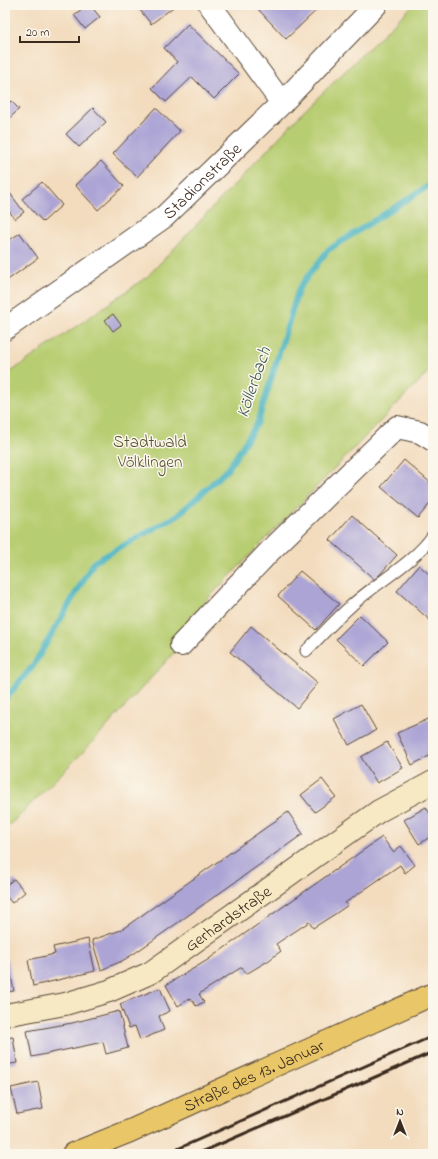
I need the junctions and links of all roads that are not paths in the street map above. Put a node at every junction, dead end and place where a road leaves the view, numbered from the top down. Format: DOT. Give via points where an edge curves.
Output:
graph roads {
  1 [pos="210,5"];
  2 [pos="376,5"];
  3 [pos="282,103"];
  4 [pos="5,329"];
  5 [pos="433,440"];
  6 [pos="433,535"];
  7 [pos="181,644"];
  8 [pos="306,651"];
  9 [pos="433,782"];
  10 [pos="433,994"];
  11 [pos="5,1015"];
  12 [pos="73,1154"];
  1 -- 3 [label="street"];
  2 -- 3 [label="street, Stadionstraße"];
  3 -- 4 [label="street, Stadionstraße" via="164,217"];
  5 -- 7 [label="street" via="420,432 398,426 269,552"];
  6 -- 8 [label="lane" via="394,572 352,605"];
  9 -- 11 [label="street, Gerhardstraße" via="379,811 150,973 109,991 65,1004"];
  10 -- 12 [label="main road, Straße des 13. Januar" via="130,1131"];
}
